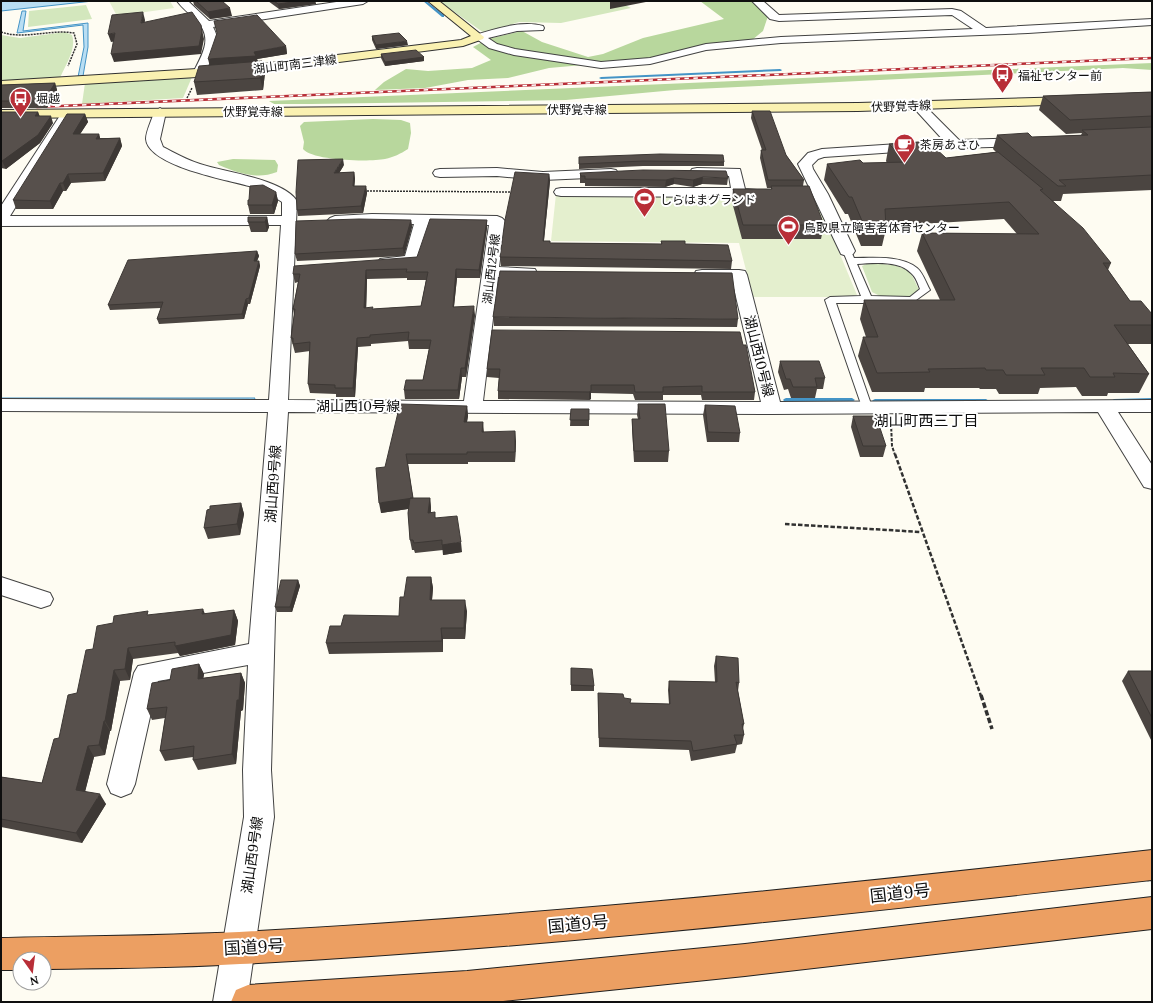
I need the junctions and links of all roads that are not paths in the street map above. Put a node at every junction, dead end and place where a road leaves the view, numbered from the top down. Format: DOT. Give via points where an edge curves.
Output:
graph roads {
  1 [pos="363,1"];
  2 [pos="433,1"];
  3 [pos="757,1"];
  4 [pos="182,2"];
  5 [pos="272,4"];
  6 [pos="839,5"];
  7 [pos="284,13"];
  8 [pos="774,17"];
  9 [pos="1152,22"];
  10 [pos="207,25"];
  11 [pos="539,28"];
  12 [pos="984,32"];
  13 [pos="479,37"];
  14 [pos="784,40"];
  15 [pos="199,74"];
  16 [pos="1,85"];
  17 [pos="1082,100"];
  18 [pos="918,106"];
  19 [pos="170,111"];
  20 [pos="1,114"];
  21 [pos="67,114"];
  22 [pos="1040,141"];
  23 [pos="955,144"];
  24 [pos="977,144"];
  25 [pos="993,159"];
  26 [pos="681,171"];
  27 [pos="622,172"];
  28 [pos="440,174"];
  29 [pos="561,192"];
  30 [pos="739,193"];
  31 [pos="769,193"];
  32 [pos="806,194"];
  33 [pos="821,194"];
  34 [pos="1,219"];
  35 [pos="423,220"];
  36 [pos="299,222"];
  37 [pos="849,256"];
  38 [pos="372,263"];
  39 [pos="490,272"];
  40 [pos="545,273"];
  41 [pos="684,274"];
  42 [pos="867,299"];
  43 [pos="1,405"];
  44 [pos="278,406"];
  45 [pos="473,406"];
  46 [pos="1152,406"];
  47 [pos="867,407"];
  48 [pos="1105,407"];
  49 [pos="772,408"];
  50 [pos="1152,482"];
  51 [pos="1,586"];
  52 [pos="41,599"];
  53 [pos="262,652"];
  54 [pos="121,784"];
  55 [pos="1152,865"];
  56 [pos="1152,913"];
  57 [pos="238,948"];
  58 [pos="1,954"];
  59 [pos="230,1002"];
  60 [pos="248,1002"];
  1 -- 7 [label="street"];
  2 -- 13 [label="main road"];
  3 -- 8 [label="street"];
  4 -- 10 [label="street"];
  5 -- 7 [label="street"];
  6 -- 8 [label="street" via="830,10 804,15"];
  7 -- 10 [label="street"];
  8 -- 12 [label="street" via="952,12"];
  8 -- 14 [label="street" via="769,24"];
  9 -- 12 [label="street"];
  10 -- 15 [label="street" via="212,34 211,48"];
  11 -- 13 [label="street" via="517,28"];
  12 -- 14 [label="street"];
  13 -- 14 [label="street" via="493,46 514,52 601,65 650,61 706,47"];
  13 -- 15 [label="main road, 湖山町南三津線" via="463,43"];
  15 -- 16 [label="main road, 湖山町南三津線"];
  17 -- 18 [label="main road, 伏野覚寺線"];
  18 -- 19 [label="main road, 伏野覚寺線"];
  18 -- 23 [label="street"];
  19 -- 21 [label="main road, 伏野覚寺線"];
  19 -- 36 [label="street, 湖山西9号線" via="153,139 157,149 184,164 283,195 290,201"];
  20 -- 21 [label="main road, 伏野覚寺線"];
  21 -- 34 [label="street"];
  22 -- 24 [label="street"];
  23 -- 24 [label="street"];
  23 -- 33 [label="street" via="833,152 813,156 805,164 806,169"];
  24 -- 25 [label="street"];
  26 -- 30 [label="street" via="735,172"];
  27 -- 28 [label="street" via="543,176 497,172"];
  29 -- 30 [label="street"];
  30 -- 31 [label="street"];
  32 -- 33 [label="street"];
  33 -- 37 [label="street"];
  34 -- 36 [label="street, 湖山西12号線"];
  35 -- 36 [label="street, 湖山西12号線"];
  35 -- 38 [label="street" via="412,261"];
  35 -- 39 [label="street, 湖山西12号線" via="497,221"];
  36 -- 44 [label="street, 湖山西9号線"];
  37 -- 42 [label="lane"];
  37 -- 42 [label="lane" via="892,263 914,270 925,290 912,300"];
  39 -- 40 [label="street"];
  39 -- 45 [label="street, 湖山西12号線" via="490,332"];
  41 -- 49 [label="street, 湖山西10号線" via="739,275 745,334"];
  42 -- 47 [label="lane" via="830,300"];
  43 -- 44 [label="street, 湖山西10号線"];
  44 -- 45 [label="street, 湖山西10号線"];
  44 -- 53 [label="street, 湖山西9号線"];
  45 -- 49 [label="street, 湖山西10号線"];
  46 -- 48 [label="street"];
  47 -- 48 [label="street"];
  47 -- 49 [label="street"];
  48 -- 50 [label="street"];
  51 -- 52 [label="street"];
  53 -- 54 [label="street" via="147,673"];
  53 -- 57 [label="street, 湖山西9号線" via="257,770 259,817"];
  55 -- 57 [label="highway, 国道9号" via="657,918"];
  56 -- 60 [label="highway" via="745,960 467,988"];
  57 -- 58 [label="highway, 国道9号"];
  57 -- 59 [label="street, 湖山西9号線"];
}
